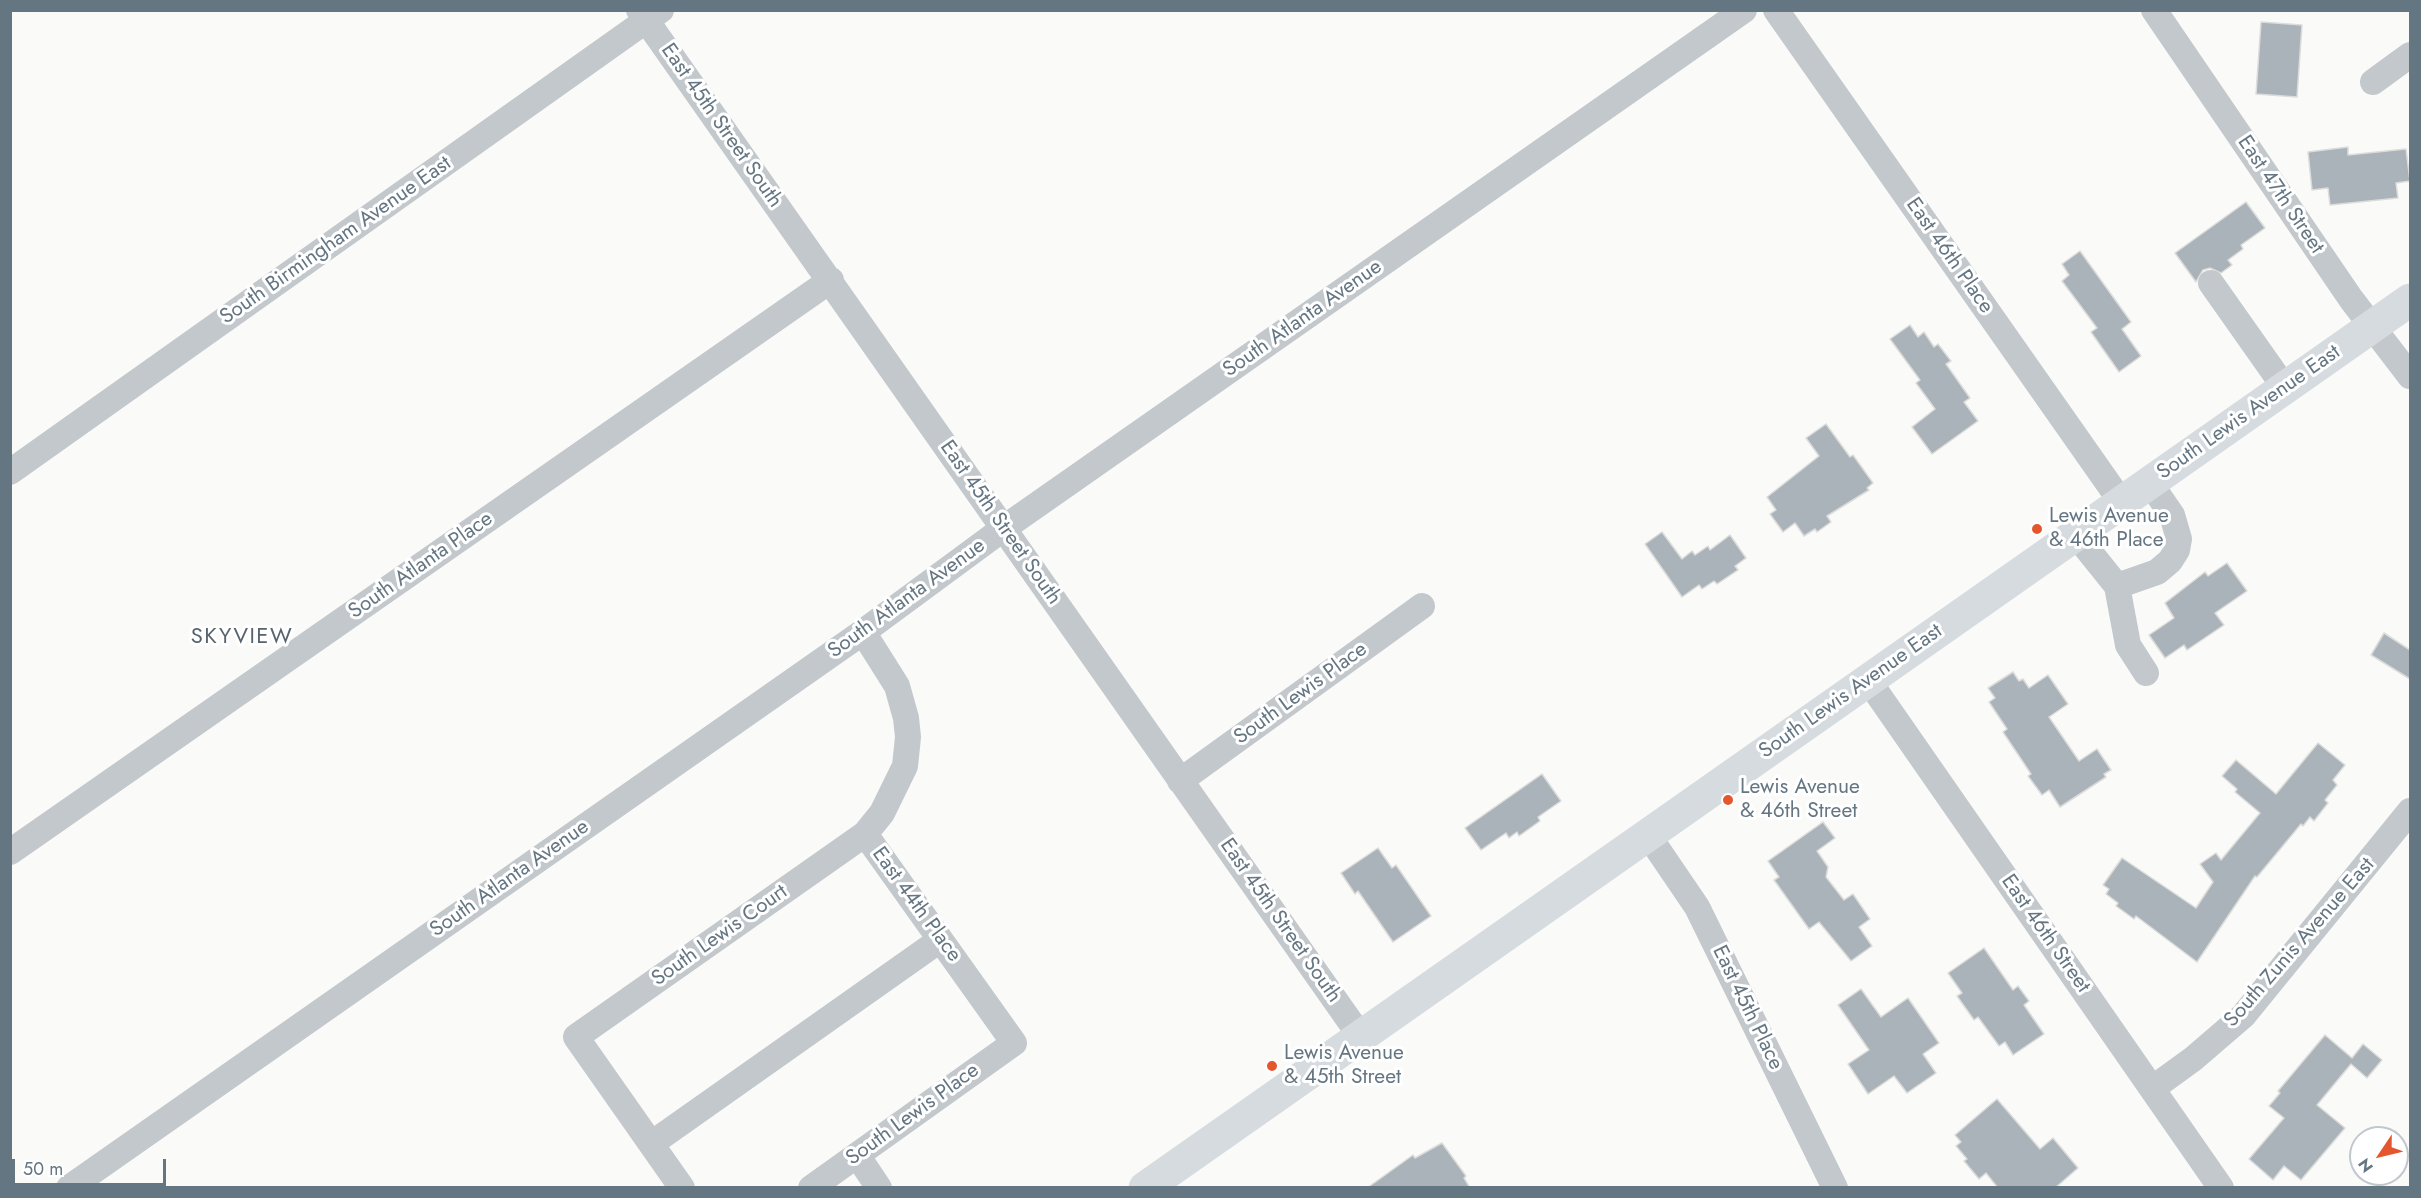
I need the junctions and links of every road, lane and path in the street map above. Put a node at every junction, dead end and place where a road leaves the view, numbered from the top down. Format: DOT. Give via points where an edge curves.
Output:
graph roads {
  1 [pos="1744,10"];
  2 [pos="1776,10"];
  3 [pos="2154,10"];
  4 [pos="649,14"];
  5 [pos="2410,55"];
  6 [pos="2373,82"];
  7 [pos="831,280"];
  8 [pos="2211,283"];
  9 [pos="2410,300"];
  10 [pos="2373,327"];
  11 [pos="2410,376"];
  12 [pos="2285,388"];
  13 [pos="10,472"];
  14 [pos="2150,483"];
  15 [pos="2122,503"];
  16 [pos="1004,528"];
  17 [pos="2076,535"];
  18 [pos="2117,586"];
  19 [pos="1422,606"];
  20 [pos="863,632"];
  21 [pos="2146,673"];
  22 [pos="1868,680"];
  23 [pos="1180,781"];
  24 [pos="2410,811"];
  25 [pos="865,834"];
  26 [pos="1647,835"];
  27 [pos="10,852"];
  28 [pos="940,940"];
  29 [pos="1361,1037"];
  30 [pos="1014,1043"];
  31 [pos="2152,1088"];
  32 [pos="651,1144"];
  33 [pos="857,1155"];
  34 [pos="827,1183"];
  35 [pos="69,1188"];
  36 [pos="681,1188"];
  37 [pos="879,1188"];
  38 [pos="1145,1188"];
  39 [pos="1835,1188"];
  40 [pos="2221,1188"];
  1 -- 16 [label="street, South Atlanta Avenue"];
  2 -- 15 [label="street, East 46th Place"];
  3 -- 10 [label="street, East 47th Street" via="2350,299"];
  4 -- 7 [label="street, East 45th Street South"];
  4 -- 13 [label="street, South Birmingham Avenue East"];
  5 -- 6 [label="street"];
  7 -- 16 [label="street, East 45th Street South"];
  7 -- 27 [label="street, South Atlanta Place"];
  8 -- 12 [label="street"];
  9 -- 10 [label="main road, South Lewis Avenue East"];
  10 -- 11 [label="street, East 47th Street"];
  10 -- 12 [label="main road, South Lewis Avenue East"];
  12 -- 14 [label="main road, South Lewis Avenue East"];
  14 -- 15 [label="main road, South Lewis Avenue East"];
  14 -- 18 [label="street" via="2175,521 2177,550 2157,572"];
  15 -- 17 [label="main road, South Lewis Avenue East"];
  16 -- 20 [label="street, South Atlanta Avenue"];
  16 -- 23 [label="street, East 45th Street South"];
  17 -- 18 [label="street"];
  17 -- 22 [label="main road, South Lewis Avenue East"];
  18 -- 21 [label="street" via="2128,645"];
  19 -- 23 [label="street, South Lewis Place"];
  20 -- 25 [label="street, East 44th Place" via="897,686 906,718 906,756 896,789"];
  20 -- 35 [label="street, South Atlanta Avenue"];
  22 -- 26 [label="main road, South Lewis Avenue East"];
  22 -- 31 [label="street, East 46th Street"];
  23 -- 29 [label="street, East 45th Street South"];
  24 -- 31 [label="street, South Zunis Avenue East" via="2243,1016"];
  25 -- 28 [label="street, East 44th Place"];
  25 -- 32 [label="street, South Lewis Court" via="576,1037"];
  26 -- 29 [label="main road, South Lewis Avenue East"];
  26 -- 39 [label="street, East 45th Place" via="1697,906"];
  28 -- 30 [label="street, East 44th Place"];
  28 -- 32 [label="street"];
  29 -- 38 [label="main road, South Lewis Avenue East"];
  30 -- 33 [label="street, South Lewis Place"];
  31 -- 40 [label="street, East 46th Street"];
  32 -- 36 [label="street"];
  33 -- 34 [label="street, South Lewis Place"];
  33 -- 37 [label="street"];
}
